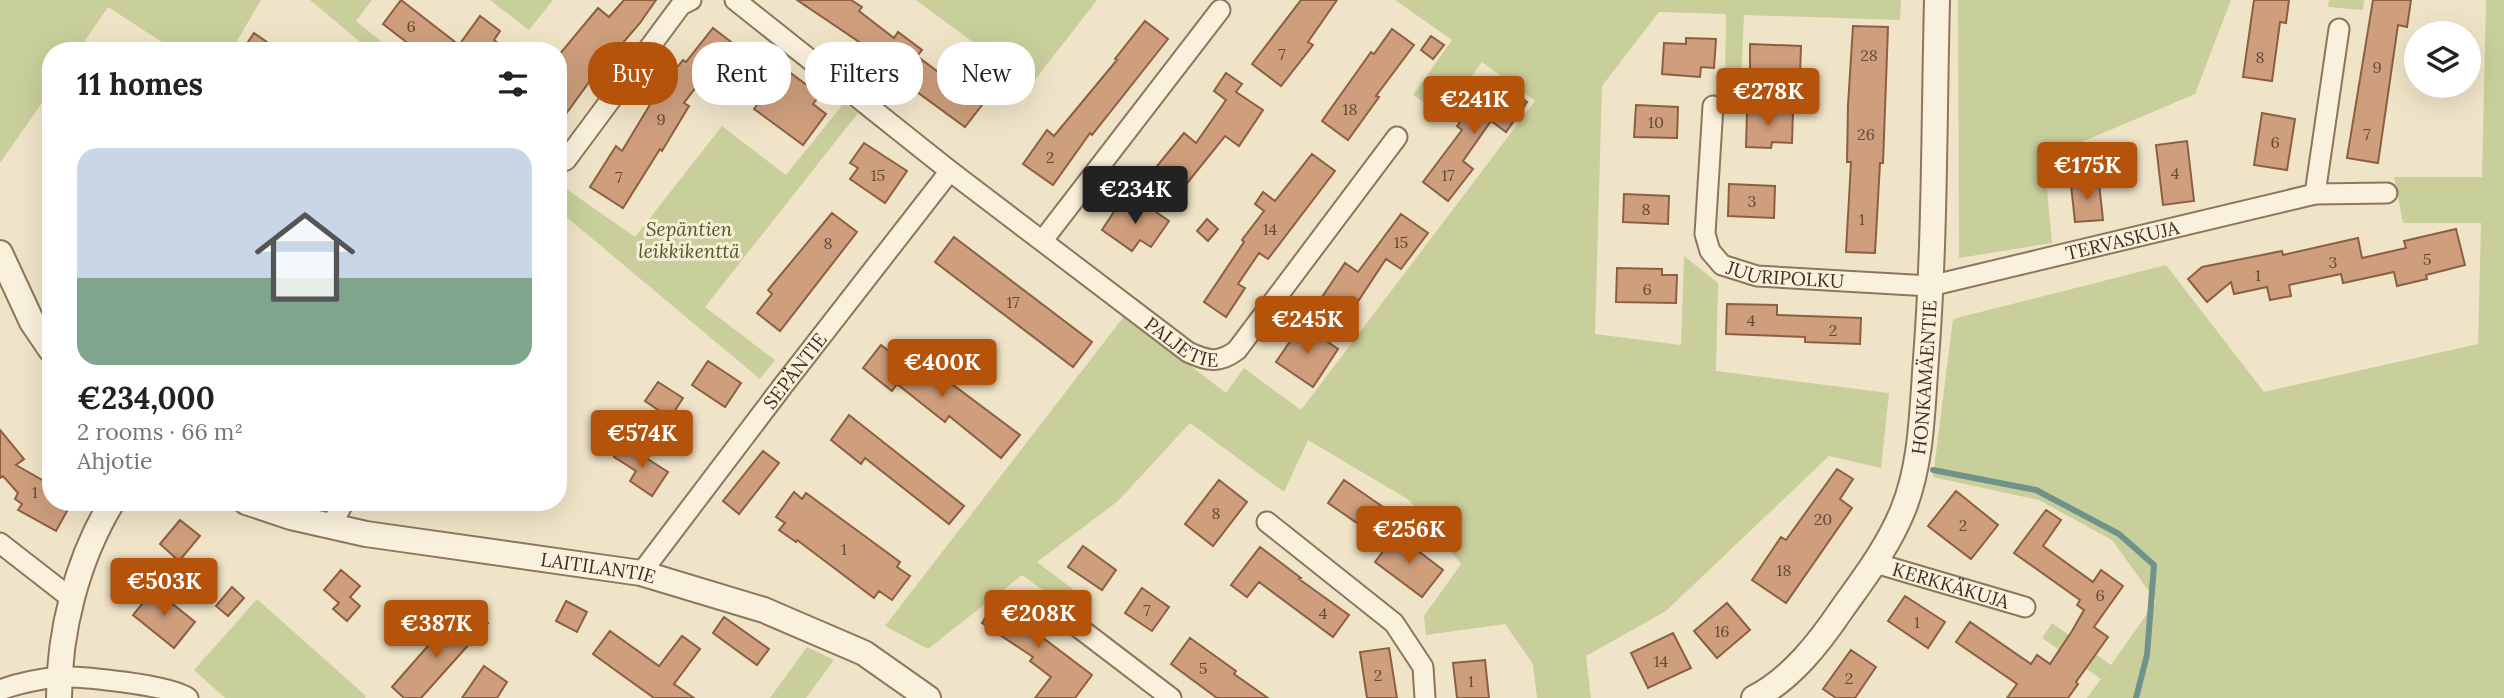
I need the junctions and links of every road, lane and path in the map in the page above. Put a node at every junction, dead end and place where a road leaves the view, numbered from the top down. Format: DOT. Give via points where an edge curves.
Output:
graph roads {
  1 [pos="691,0"];
  2 [pos="735,0"];
  3 [pos="1937,0"];
  4 [pos="1220,10"];
  5 [pos="2339,29"];
  6 [pos="1713,106"];
  7 [pos="1397,137"];
  8 [pos="567,159"];
  9 [pos="950,171"];
  10 [pos="2387,193"];
  11 [pos="2315,194"];
  12 [pos="1043,240"];
  13 [pos="0,253"];
  14 [pos="1930,286"];
  15 [pos="42,337"];
  16 [pos="107,511"];
  17 [pos="276,511"];
  18 [pos="339,511"];
  19 [pos="1267,522"];
  20 [pos="330,527"];
  21 [pos="0,542"];
  22 [pos="1875,563"];
  23 [pos="641,573"];
  24 [pos="72,599"];
  25 [pos="2025,607"];
  26 [pos="1078,627"];
  27 [pos="59,688"];
  28 [pos="0,690"];
  29 [pos="1766,696"];
  30 [pos="188,698"];
  31 [pos="928,698"];
  32 [pos="1171,698"];
  33 [pos="1425,698"];
  1 -- 8 [label="street" via="681,5"];
  2 -- 9 [label="street, PALJETIE"];
  3 -- 14 [label="street, HONKAMÄENTIE"];
  4 -- 12 [label="street"];
  5 -- 11 [label="street"];
  6 -- 14 [label="street, JUURIPOLKU" via="1705,234 1710,251 1722,265 1757,276"];
  7 -- 12 [label="street, PALJETIE" via="1226,359 1208,362 1188,352"];
  9 -- 12 [label="street, PALJETIE"];
  9 -- 23 [label="street, SEPÄNTIE"];
  10 -- 11 [label="street, TERVASKUJA"];
  11 -- 14 [label="street, TERVASKUJA"];
  13 -- 15 [label="street"];
  14 -- 22 [label="street, HONKAMÄENTIE" via="1920,441 1903,510"];
  16 -- 24 [label="street"];
  17 -- 20 [label="street, LAITILANTIE"];
  18 -- 20 [label="street"];
  19 -- 33 [label="street" via="1395,623 1423,667"];
  20 -- 23 [label="street, LAITILANTIE"];
  21 -- 24 [label="street"];
  22 -- 25 [label="street, KERKKÄKUJA"];
  22 -- 29 [label="street, HONKAMÄENTIE" via="1817,645"];
  23 -- 31 [label="street, LAITILANTIE" via="764,610 864,653"];
  24 -- 27 [label="street"];
  26 -- 32 [label="street"];
  27 -- 28 [label="street" via="19,683"];
  27 -- 30 [label="street" via="85,678"];
}
